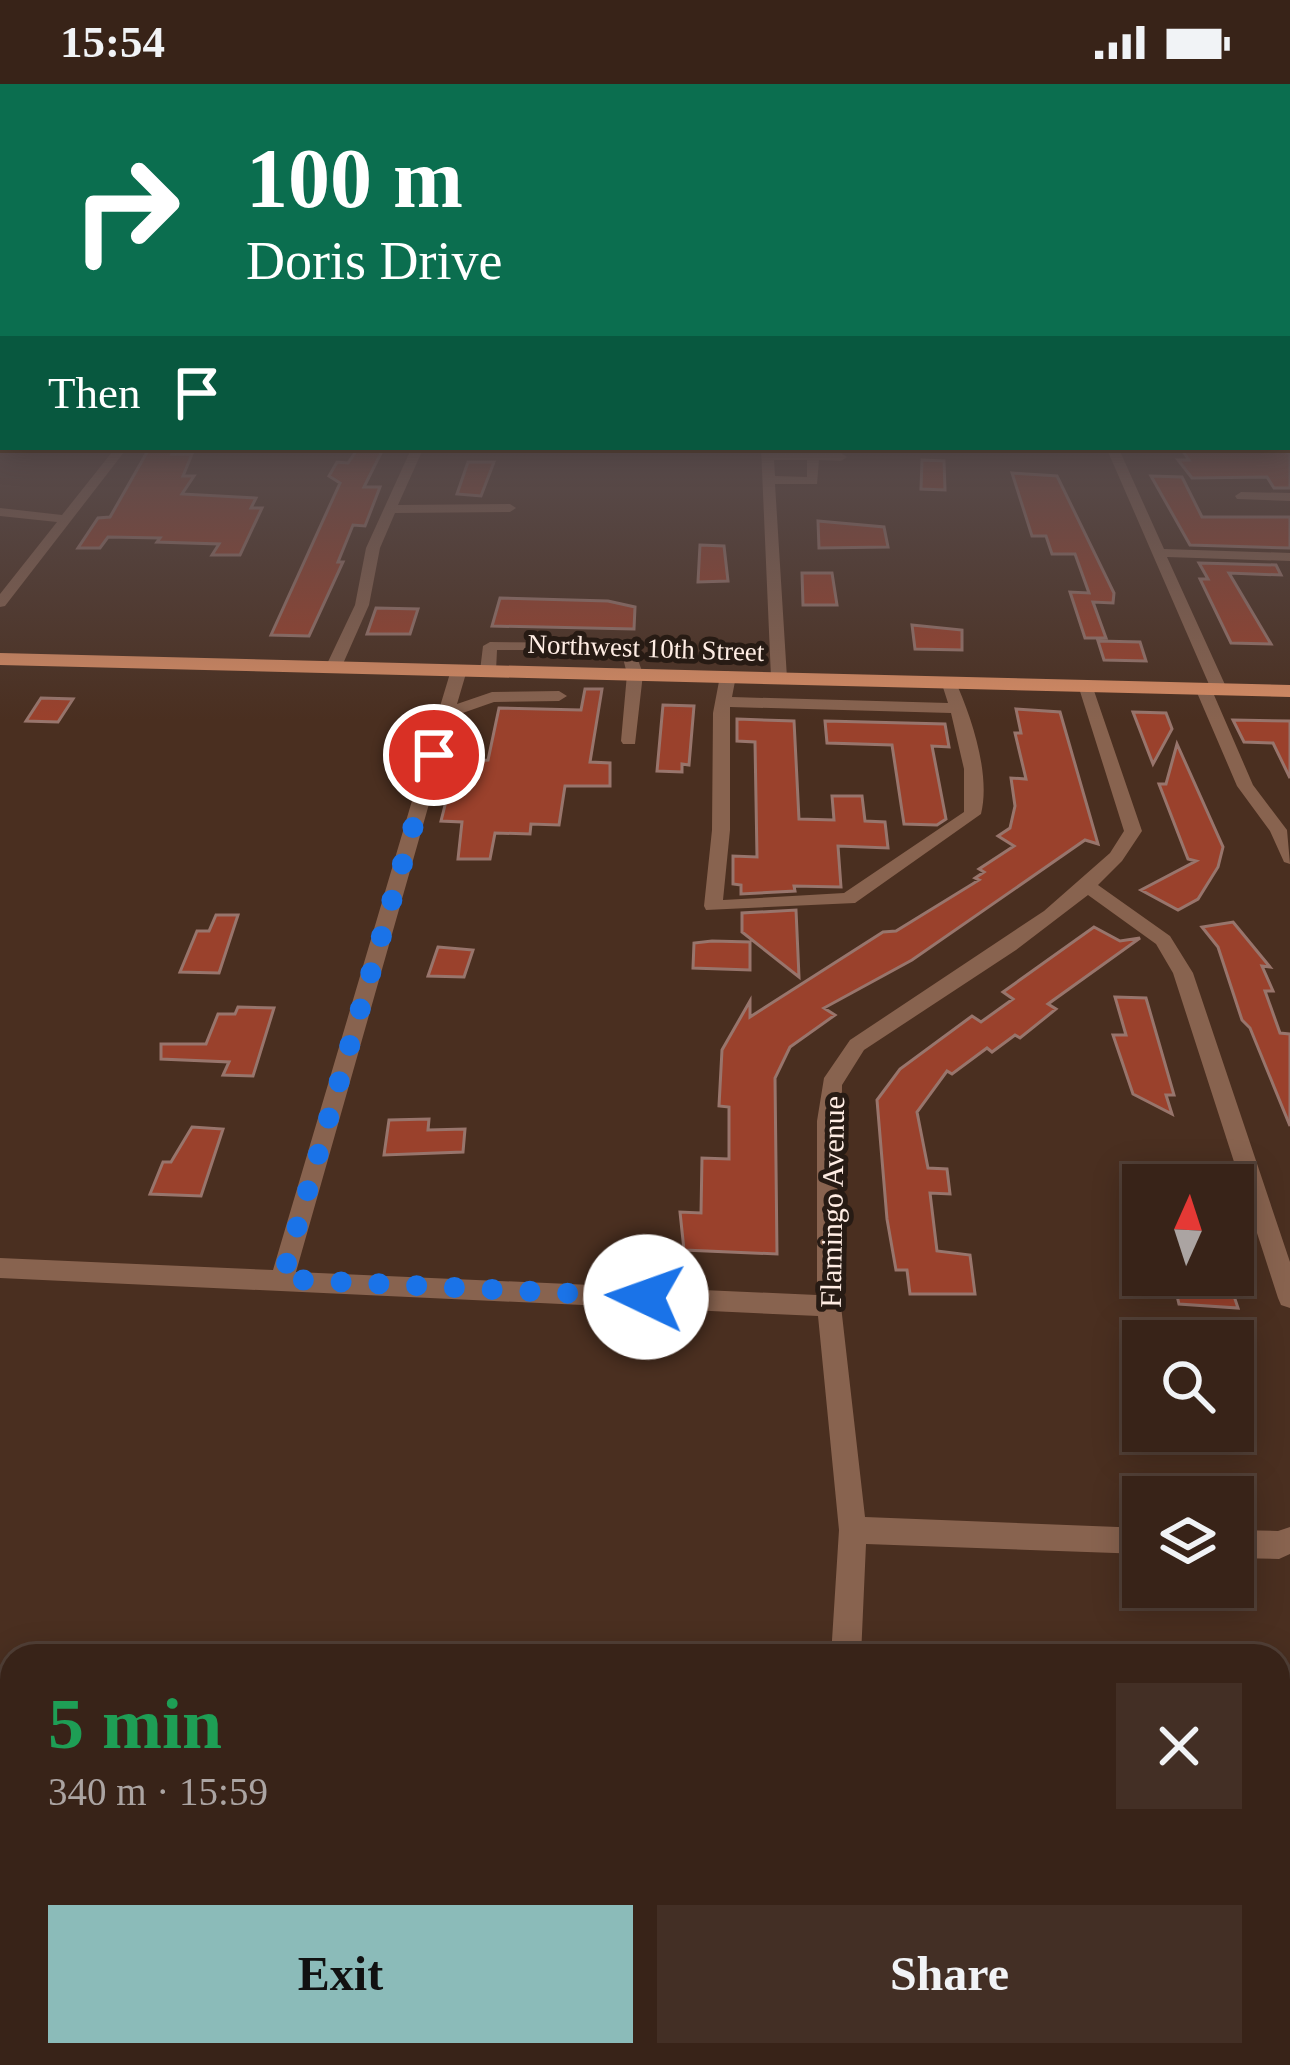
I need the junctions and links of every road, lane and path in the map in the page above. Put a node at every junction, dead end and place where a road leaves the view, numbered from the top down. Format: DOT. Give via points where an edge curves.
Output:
graph roads {
  1 [pos="53,535"];
  2 [pos="378,535"];
  3 [pos="772,535"];
  4 [pos="1151,535"];
  5 [pos="1159,553"];
  6 [pos="1290,557"];
  7 [pos="0,603"];
  8 [pos="0,659"];
  9 [pos="334,667"];
  10 [pos="459,670"];
  11 [pos="635,674"];
  12 [pos="728,676"];
  13 [pos="779,678"];
  14 [pos="949,681"];
  15 [pos="1086,685"];
  16 [pos="1211,688"];
  17 [pos="1290,691"];
  18 [pos="559,696"];
  19 [pos="726,702"];
  20 [pos="957,708"];
  21 [pos="446,713"];
  22 [pos="629,741"];
  23 [pos="1290,858"];
  24 [pos="1089,887"];
  25 [pos="0,1268"];
  26 [pos="282,1279"];
  27 [pos="1290,1298"];
  28 [pos="829,1306"];
  29 [pos="853,1531"];
  30 [pos="1122,1539"];
  31 [pos="1290,1540"];
  32 [pos="1254,1544"];
  33 [pos="846,1644"];
  1 -- 7 [label="street"];
  2 -- 9 [label="street" via="362,604"];
  3 -- 13 [label="street"];
  4 -- 5 [label="street"];
  5 -- 6 [label="street"];
  5 -- 16 [label="street"];
  8 -- 9 [label="main road, Northwest 10th Street"];
  9 -- 10 [label="main road, Northwest 10th Street"];
  10 -- 11 [label="main road, Northwest 10th Street"];
  10 -- 21 [label="street"];
  11 -- 12 [label="main road, Northwest 10th Street"];
  11 -- 22 [label="street"];
  12 -- 13 [label="main road, Northwest 10th Street"];
  12 -- 19 [label="street"];
  13 -- 14 [label="main road, Northwest 10th Street"];
  14 -- 15 [label="main road, Northwest 10th Street"];
  14 -- 20 [label="street"];
  15 -- 16 [label="main road, Northwest 10th Street"];
  15 -- 24 [label="street, Flamingo Avenue" via="1133,832"];
  16 -- 17 [label="main road, Northwest 10th Street"];
  16 -- 23 [label="street" via="1245,786"];
  18 -- 21 [label="street" via="492,697"];
  19 -- 20 [label="street"];
  19 -- 20 [label="street" via="713,906 848,899 955,830 977,805"];
  21 -- 26 [label="street"];
  24 -- 27 [label="street" via="1163,940 1183,973"];
  24 -- 28 [label="street, Flamingo Avenue" via="857,1045 831,1084"];
  25 -- 26 [label="street"];
  26 -- 28 [label="street"];
  28 -- 29 [label="street, Flamingo Avenue"];
  29 -- 30 [label="street"];
  29 -- 33 [label="street, Flamingo Avenue"];
  31 -- 32 [label="street"];
}
